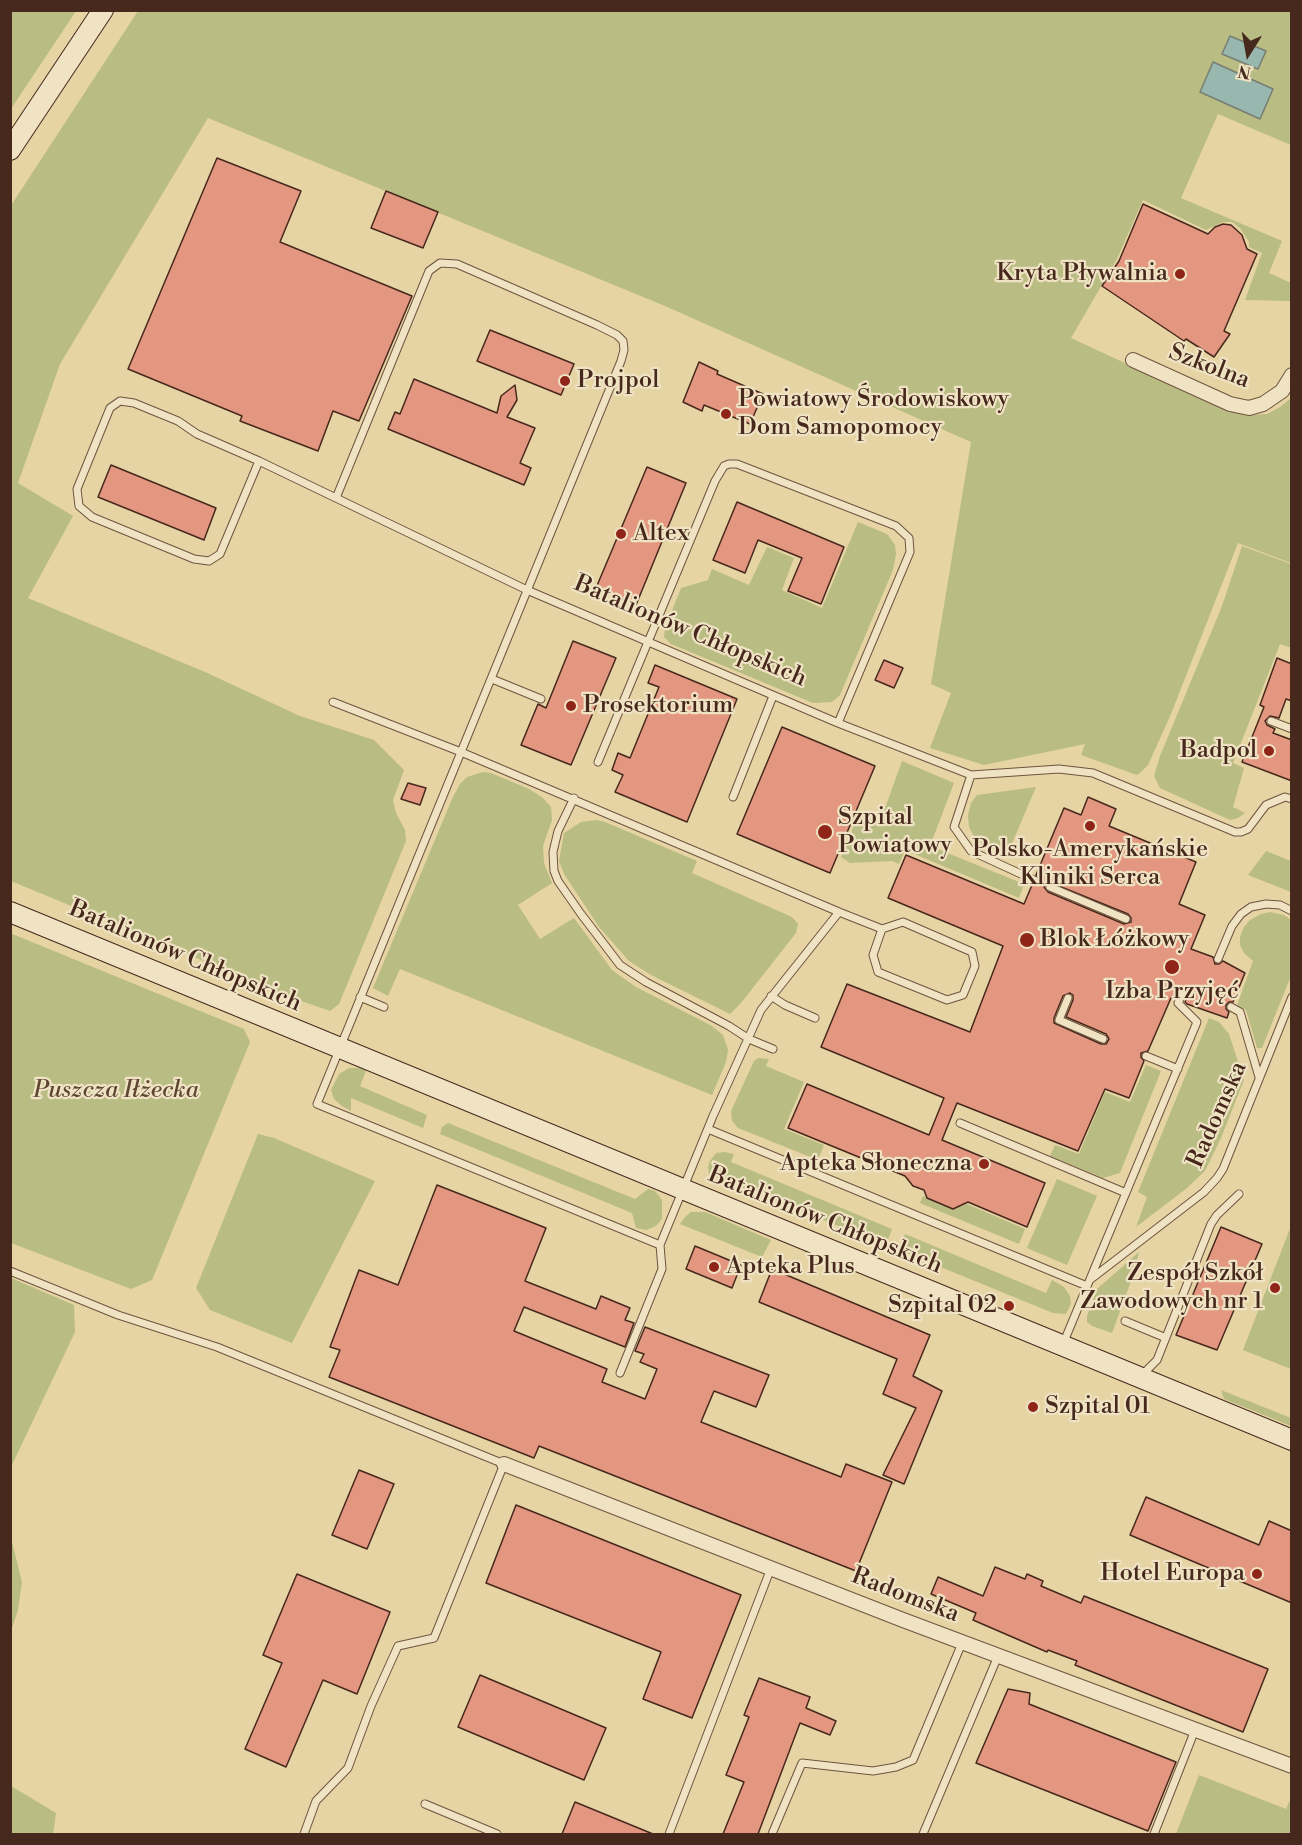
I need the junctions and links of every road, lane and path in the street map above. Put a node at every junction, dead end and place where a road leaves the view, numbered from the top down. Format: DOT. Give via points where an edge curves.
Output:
graph roads {
  1 [pos="103,10"];
  2 [pos="10,150"];
  3 [pos="1133,360"];
  4 [pos="1292,375"];
  5 [pos="259,462"];
  6 [pos="336,498"];
  7 [pos="527,590"];
  8 [pos="648,643"];
  9 [pos="492,679"];
  10 [pos="773,696"];
  11 [pos="541,699"];
  12 [pos="333,702"];
  13 [pos="1271,721"];
  14 [pos="837,723"];
  15 [pos="1292,729"];
  16 [pos="461,752"];
  17 [pos="598,762"];
  18 [pos="971,775"];
  19 [pos="574,798"];
  20 [pos="733,798"];
  21 [pos="1292,799"];
  22 [pos="1034,880"];
  23 [pos="1050,887"];
  24 [pos="1292,911"];
  25 [pos="10,912"];
  26 [pos="840,912"];
  27 [pos="1126,919"];
  28 [pos="882,930"];
  29 [pos="1218,960"];
  30 [pos="1183,992"];
  31 [pos="771,996"];
  32 [pos="360,997"];
  33 [pos="1292,997"];
  34 [pos="1068,998"];
  35 [pos="384,1007"];
  36 [pos="1231,1007"];
  37 [pos="815,1018"];
  38 [pos="749,1039"];
  39 [pos="1103,1039"];
  40 [pos="339,1049"];
  41 [pos="773,1049"];
  42 [pos="1146,1056"];
  43 [pos="1178,1069"];
  44 [pos="1260,1078"];
  45 [pos="960,1123"];
  46 [pos="708,1129"];
  47 [pos="682,1190"];
  48 [pos="1126,1193"];
  49 [pos="1239,1194"];
  50 [pos="660,1245"];
  51 [pos="10,1271"];
  52 [pos="1088,1283"];
  53 [pos="1125,1322"];
  54 [pos="1166,1338"];
  55 [pos="1062,1345"];
  56 [pos="620,1373"];
  57 [pos="1139,1378"];
  58 [pos="1292,1440"];
  59 [pos="504,1464"];
  60 [pos="771,1568"];
  61 [pos="963,1643"];
  62 [pos="998,1656"];
  63 [pos="1195,1730"];
  64 [pos="1292,1766"];
  65 [pos="425,1804"];
  66 [pos="304,1834"];
  67 [pos="497,1834"];
  68 [pos="669,1834"];
  69 [pos="772,1834"];
  70 [pos="923,1834"];
  71 [pos="1154,1834"];
  1 -- 2 [label="street"];
  3 -- 4 [label="street, Szkolna" via="1230,404 1249,408 1282,391"];
  5 -- 5 [label="lane, Batalionów Chłopskich" via="220,554 209,561 194,559 92,517 79,506 77,489 110,408 120,401 178,421 197,434"];
  5 -- 6 [label="lane, Batalionów Chłopskich"];
  6 -- 7 [label="lane, Batalionów Chłopskich"];
  6 -- 7 [label="lane" via="429,271 440,263 457,264 597,325 617,335 624,350"];
  7 -- 8 [label="lane, Batalionów Chłopskich"];
  7 -- 9 [label="lane"];
  8 -- 10 [label="lane, Batalionów Chłopskich"];
  8 -- 14 [label="lane" via="724,466 737,464 896,526 909,537 910,552"];
  8 -- 17 [label="lane"];
  9 -- 11 [label="lane"];
  9 -- 16 [label="lane"];
  10 -- 14 [label="lane, Batalionów Chłopskich"];
  10 -- 20 [label="lane"];
  12 -- 16 [label="lane"];
  13 -- 15 [label="lane"];
  14 -- 18 [label="lane, Batalionów Chłopskich"];
  16 -- 19 [label="lane"];
  16 -- 32 [label="lane"];
  18 -- 21 [label="lane, Batalionów Chłopskich" via="1059,769 1093,773 1235,832 1248,829 1266,805 1285,797"];
  18 -- 22 [label="lane" via="954,827 971,851"];
  19 -- 26 [label="lane"];
  19 -- 38 [label="lane" via="553,852 554,871 567,899 620,965"];
  23 -- 27 [label="lane"];
  24 -- 29 [label="lane" via="1266,903 1240,914"];
  25 -- 40 [label="street, Batalionów Chłopskich"];
  26 -- 28 [label="lane"];
  26 -- 31 [label="lane"];
  28 -- 28 [label="lane" via="903,922 972,952 975,966 963,994 947,1000 878,972 873,955"];
  30 -- 43 [label="lane" via="1178,1003 1197,1023"];
  31 -- 37 [label="lane"];
  31 -- 38 [label="lane"];
  32 -- 35 [label="lane"];
  32 -- 40 [label="lane"];
  33 -- 44 [label="lane, Radomska"];
  34 -- 39 [label="lane" via="1059,1020"];
  36 -- 44 [label="lane" via="1240,1012"];
  38 -- 41 [label="lane"];
  38 -- 46 [label="lane"];
  40 -- 47 [label="street, Batalionów Chłopskich"];
  40 -- 50 [label="lane" via="317,1104"];
  42 -- 43 [label="lane"];
  43 -- 48 [label="lane"];
  44 -- 52 [label="lane, Radomska" via="1223,1169 1212,1185"];
  45 -- 48 [label="lane"];
  46 -- 47 [label="lane"];
  46 -- 52 [label="lane"];
  47 -- 50 [label="lane"];
  47 -- 55 [label="street, Batalionów Chłopskich"];
  48 -- 52 [label="lane"];
  49 -- 54 [label="lane" via="1211,1224"];
  50 -- 56 [label="lane" via="662,1269"];
  51 -- 59 [label="lane" via="118,1315 217,1347"];
  52 -- 55 [label="lane"];
  53 -- 54 [label="lane"];
  54 -- 57 [label="lane" via="1157,1359"];
  55 -- 57 [label="street, Batalionów Chłopskich"];
  57 -- 58 [label="street, Batalionów Chłopskich"];
  59 -- 60 [label="street, Radomska"];
  59 -- 66 [label="lane" via="434,1638 398,1646 348,1768 316,1801"];
  60 -- 61 [label="street, Radomska"];
  60 -- 68 [label="lane"];
  61 -- 62 [label="street, Radomska"];
  61 -- 69 [label="lane" via="913,1760 873,1771 802,1763"];
  62 -- 63 [label="street, Radomska"];
  62 -- 70 [label="lane"];
  63 -- 64 [label="street, Radomska"];
  63 -- 71 [label="lane"];
  65 -- 67 [label="lane"];
}
